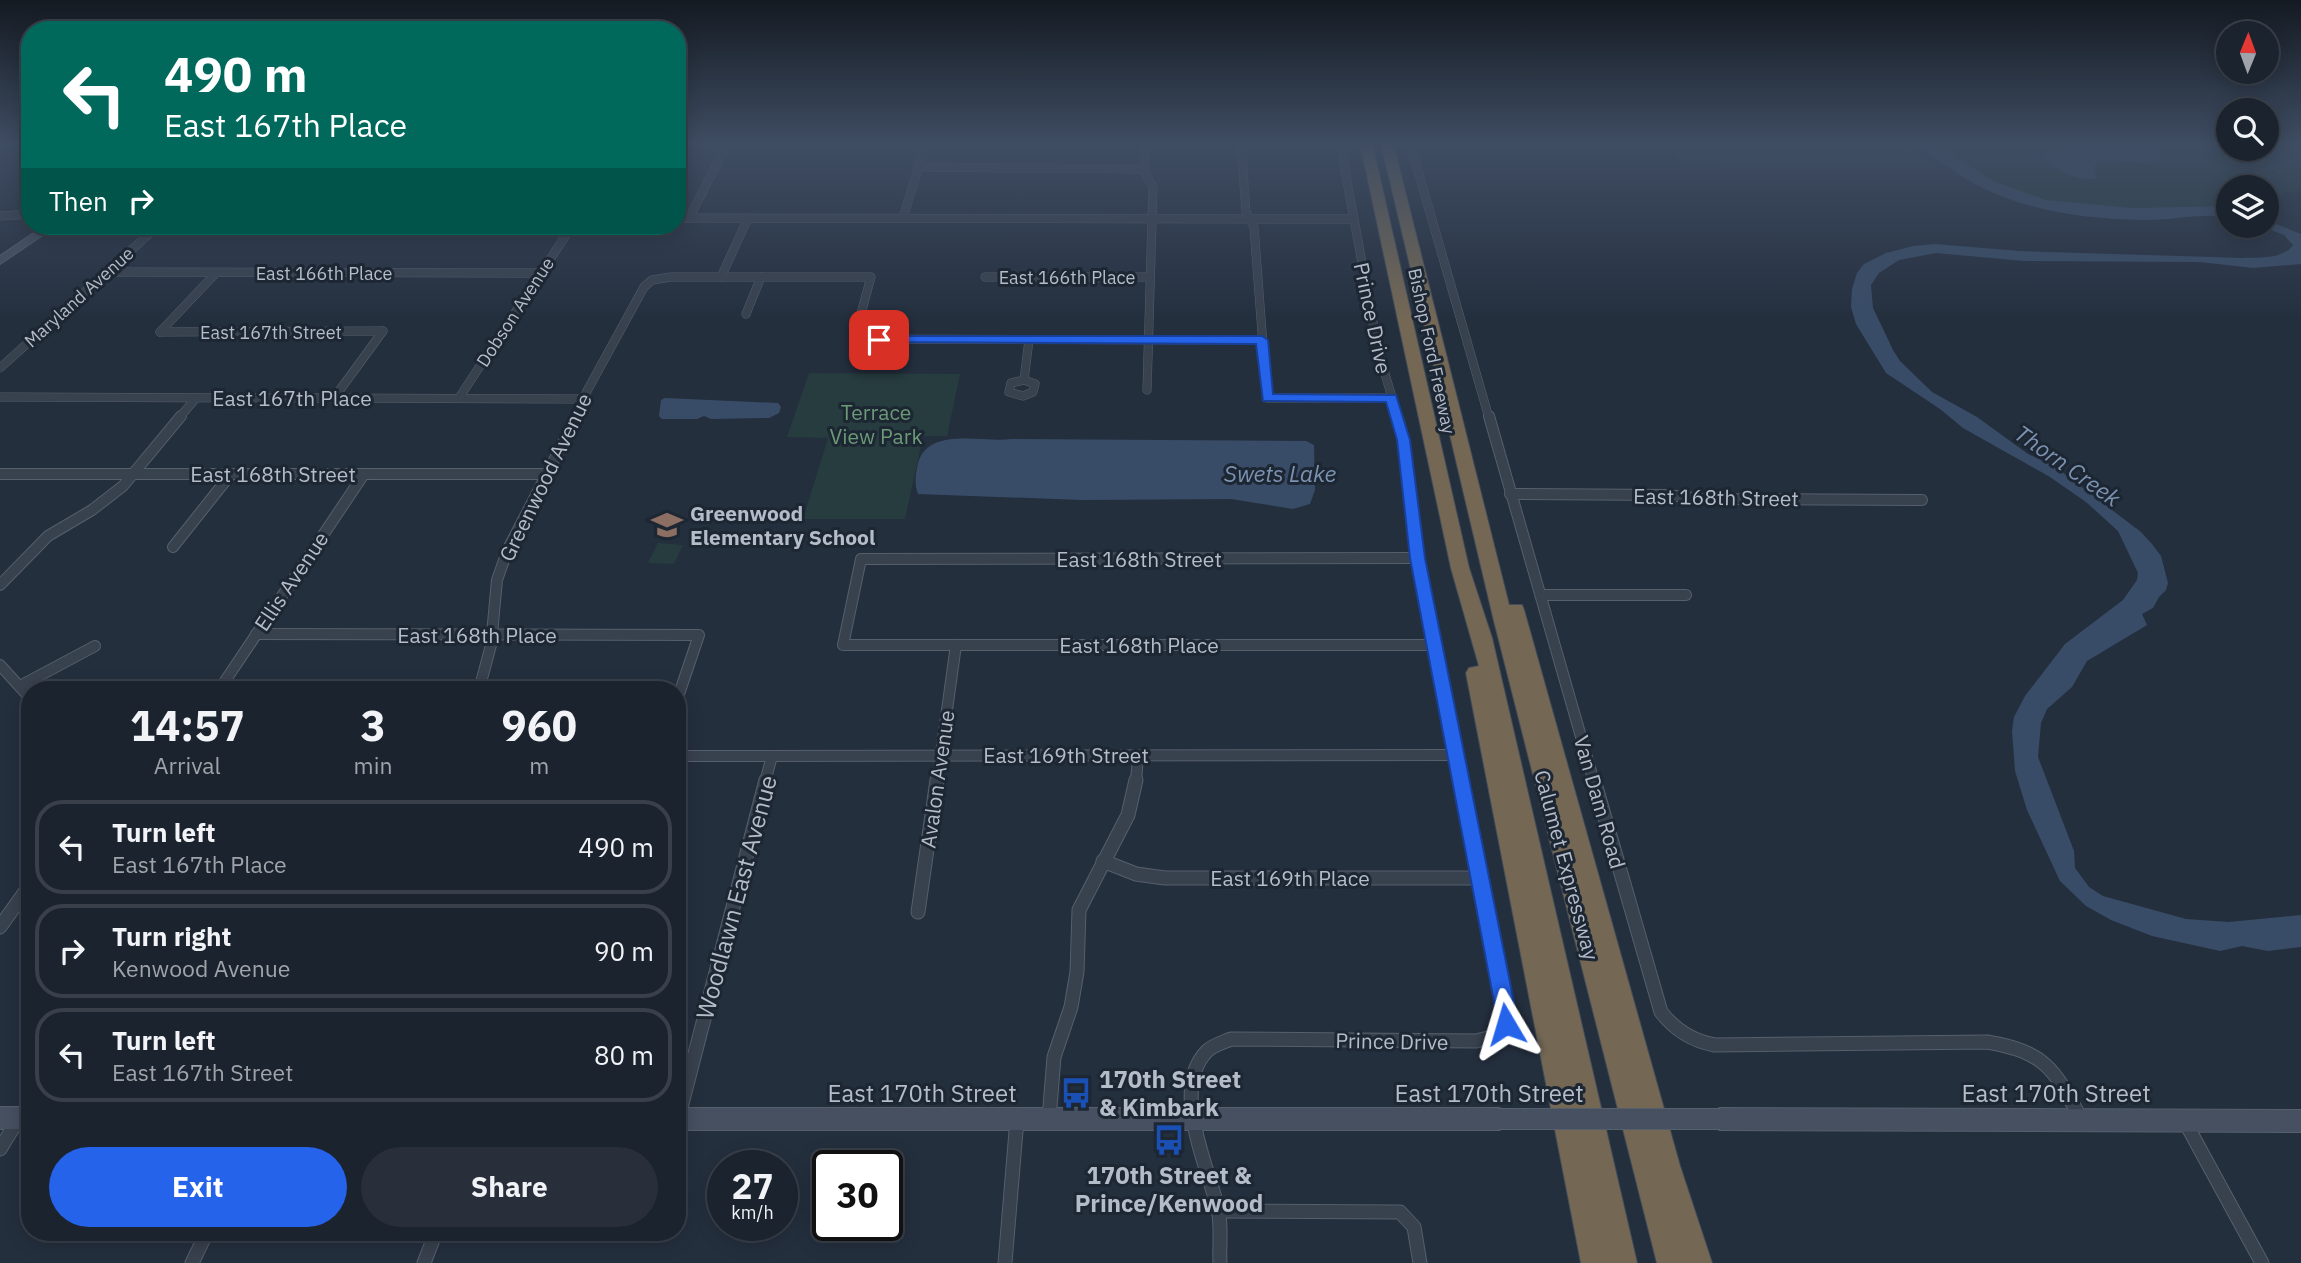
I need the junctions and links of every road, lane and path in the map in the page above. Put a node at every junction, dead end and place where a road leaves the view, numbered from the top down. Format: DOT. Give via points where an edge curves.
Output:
graph roads {
  1 [pos="698,202"];
  2 [pos="908,202"];
  3 [pos="1153,202"];
  4 [pos="1245,202"];
  5 [pos="1350,202"];
  6 [pos="1379,202"];
  7 [pos="1402,202"];
  8 [pos="1427,202"];
  9 [pos="689,218"];
  10 [pos="748,218"];
  11 [pos="903,218"];
  12 [pos="1152,218"];
  13 [pos="1249,219"];
  14 [pos="1353,219"];
  15 [pos="30,235"];
  16 [pos="36,235"];
  17 [pos="148,235"];
  18 [pos="566,235"];
  19 [pos="22,244"];
  20 [pos="0,261"];
  21 [pos="106,272"];
  22 [pos="216,272"];
  23 [pos="541,273"];
  24 [pos="721,277"];
  25 [pos="761,277"];
  26 [pos="985,277"];
  27 [pos="1149,277"];
  28 [pos="746,314"];
  29 [pos="1029,340"];
  30 [pos="1148,340"];
  31 [pos="1262,340"];
  32 [pos="0,368"];
  33 [pos="1024,380"];
  34 [pos="1147,390"];
  35 [pos="0,397"];
  36 [pos="196,398"];
  37 [pos="334,398"];
  38 [pos="459,398"];
  39 [pos="1391,398"];
  40 [pos="585,399"];
  41 [pos="1467,466"];
  42 [pos="0,474"];
  43 [pos="134,474"];
  44 [pos="231,474"];
  45 [pos="364,474"];
  46 [pos="547,474"];
  47 [pos="1510,494"];
  48 [pos="1922,500"];
  49 [pos="173,547"];
  50 [pos="1418,558"];
  51 [pos="1460,568"];
  52 [pos="0,585"];
  53 [pos="1541,595"];
  54 [pos="1686,595"];
  55 [pos="256,634"];
  56 [pos="489,636"];
  57 [pos="843,645"];
  58 [pos="956,645"];
  59 [pos="1435,645"];
  60 [pos="95,646"];
  61 [pos="0,664"];
  62 [pos="29,681"];
  63 [pos="225,681"];
  64 [pos="481,681"];
  65 [pos="683,681"];
  66 [pos="20,686"];
  67 [pos="941,755"];
  68 [pos="1455,755"];
  69 [pos="686,756"];
  70 [pos="772,756"];
  71 [pos="1138,756"];
  72 [pos="1102,861"];
  73 [pos="1479,878"];
  74 [pos="21,898"];
  75 [pos="918,912"];
  76 [pos="0,927"];
  77 [pos="686,1088"];
  78 [pos="16,1118"];
  79 [pos="686,1119"];
  80 [pos="1017,1119"];
  81 [pos="1049,1119"];
  82 [pos="2081,1119"];
  83 [pos="1194,1120"];
  84 [pos="2184,1120"];
  85 [pos="2301,1121"];
  86 [pos="0,1149"];
  87 [pos="1218,1211"];
  88 [pos="203,1241"];
  89 [pos="433,1241"];
  90 [pos="192,1263"];
  91 [pos="424,1263"];
  92 [pos="1005,1263"];
  93 [pos="1220,1263"];
  94 [pos="1420,1263"];
  95 [pos="1595,1263"];
  96 [pos="1623,1263"];
  97 [pos="1671,1263"];
  98 [pos="1698,1263"];
  99 [pos="2262,1263"];
  1 -- 9 [label="street"];
  2 -- 11 [label="street"];
  3 -- 12 [label="street"];
  4 -- 13 [label="street"];
  5 -- 14 [label="street, Prince Drive"];
  6 -- 51 [label="highway, Bishop Ford Freeway"];
  7 -- 41 [label="highway, Bishop Ford Freeway"];
  8 -- 47 [label="street, Van Dam Road"];
  9 -- 10 [label="street"];
  10 -- 11 [label="street"];
  10 -- 24 [label="street"];
  11 -- 12 [label="street"];
  12 -- 13 [label="street"];
  12 -- 27 [label="street"];
  13 -- 14 [label="street"];
  13 -- 31 [label="street" via="1254,227"];
  14 -- 39 [label="street, Prince Drive"];
  15 -- 19 [label="street"];
  16 -- 19 [label="street"];
  17 -- 21 [label="street, Maryland Avenue"];
  18 -- 23 [label="street, Dobson Avenue"];
  19 -- 20 [label="street"];
  21 -- 22 [label="street, East 166th Place"];
  21 -- 32 [label="street, Maryland Avenue"];
  22 -- 23 [label="street, East 166th Place"];
  22 -- 37 [label="street, East 167th Street" via="160,332 383,331"];
  23 -- 38 [label="street, Dobson Avenue"];
  24 -- 25 [label="street"];
  24 -- 40 [label="street, Greenwood Avenue" via="671,277 652,280 644,287"];
  25 -- 28 [label="street"];
  25 -- 29 [label="street" via="871,277 854,340"];
  26 -- 27 [label="street, East 166th Place"];
  27 -- 30 [label="street"];
  29 -- 30 [label="street"];
  29 -- 33 [label="street"];
  30 -- 31 [label="street"];
  30 -- 34 [label="street"];
  31 -- 39 [label="street" via="1267,398"];
  35 -- 36 [label="street, East 167th Place"];
  36 -- 37 [label="street, East 167th Place"];
  36 -- 43 [label="street"];
  37 -- 38 [label="street, East 167th Place"];
  38 -- 40 [label="street, East 167th Place"];
  39 -- 50 [label="street, Prince Drive" via="1404,440"];
  40 -- 46 [label="street, Greenwood Avenue"];
  41 -- 97 [label="highway, Calumet Expressway"];
  41 -- 98 [label="highway" via="1485,504 1667,1166"];
  42 -- 43 [label="street, East 168th Street"];
  43 -- 44 [label="street, East 168th Street"];
  43 -- 52 [label="street" via="104,502 48,536"];
  44 -- 45 [label="street, East 168th Street"];
  44 -- 49 [label="street"];
  45 -- 46 [label="street, East 168th Street"];
  45 -- 55 [label="street, Ellis Avenue"];
  46 -- 56 [label="street, Greenwood Avenue" via="508,549 497,580"];
  47 -- 48 [label="street, East 168th Street"];
  47 -- 53 [label="street, Van Dam Road"];
  50 -- 57 [label="street, East 168th Street" via="861,559"];
  50 -- 59 [label="street, Prince Drive"];
  51 -- 95 [label="highway" via="1469,637"];
  51 -- 96 [label="highway" via="1482,638"];
  53 -- 54 [label="street"];
  53 -- 82 [label="street, Van Dam Road" via="1653,990 1669,1023 1694,1040 1715,1045 2008,1045 2048,1064"];
  55 -- 56 [label="street, East 168th Place"];
  55 -- 63 [label="street, Ellis Avenue"];
  56 -- 64 [label="street, Greenwood Avenue"];
  56 -- 65 [label="street, East 168th Place" via="699,635"];
  57 -- 58 [label="street, East 168th Place"];
  58 -- 59 [label="street, East 168th Place"];
  58 -- 67 [label="street, Avalon Avenue"];
  59 -- 68 [label="street, Prince Drive"];
  60 -- 62 [label="street"];
  61 -- 66 [label="street"];
  67 -- 70 [label="street, East 169th Street"];
  67 -- 71 [label="street, East 169th Street"];
  67 -- 75 [label="street, Avalon Avenue"];
  68 -- 71 [label="street, East 169th Street"];
  68 -- 73 [label="street, Prince Drive"];
  69 -- 70 [label="street, East 169th Street"];
  70 -- 77 [label="street, Woodlawn East Avenue"];
  71 -- 72 [label="street" via="1133,802"];
  72 -- 73 [label="street, East 169th Place" via="1136,874 1165,878"];
  72 -- 81 [label="street" via="1079,910 1077,972 1054,1057"];
  73 -- 83 [label="street, Prince Drive" via="1504,1002 1506,1024 1502,1031 1487,1039 1456,1042 1218,1042 1196,1062"];
  74 -- 76 [label="street"];
  78 -- 86 [label="street"];
  79 -- 80 [label="street, East 170th Street"];
  80 -- 81 [label="street, East 170th Street"];
  80 -- 92 [label="street"];
  81 -- 83 [label="street, East 170th Street"];
  82 -- 83 [label="street, East 170th Street, bridge"];
  82 -- 84 [label="street, East 170th Street"];
  83 -- 87 [label="street"];
  84 -- 85 [label="street, East 170th Street"];
  84 -- 99 [label="street"];
  87 -- 93 [label="street"];
  87 -- 94 [label="street" via="1400,1212 1414,1224"];
  88 -- 90 [label="street"];
  89 -- 91 [label="street"];
}
